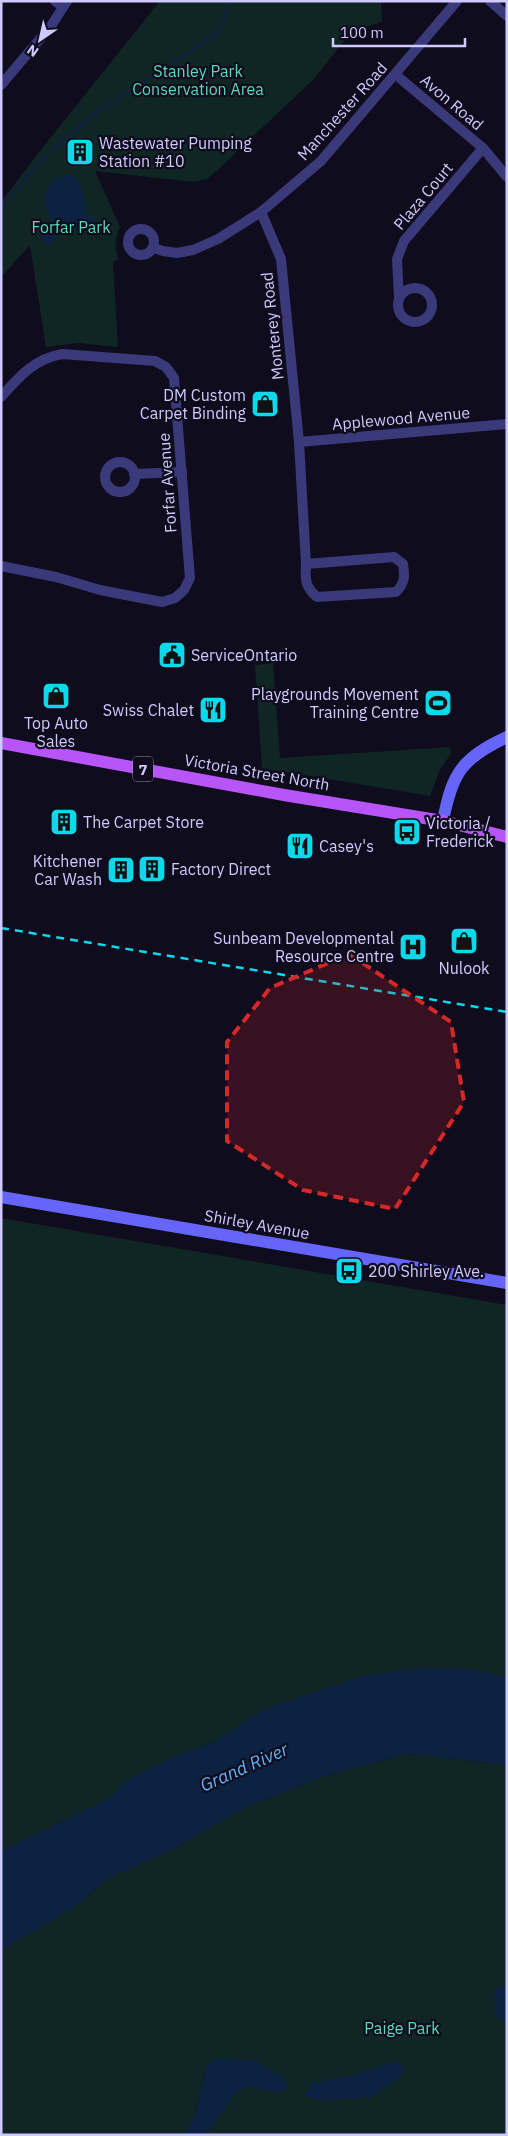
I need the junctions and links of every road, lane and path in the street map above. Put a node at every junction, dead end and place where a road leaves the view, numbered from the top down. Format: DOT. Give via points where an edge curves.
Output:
graph roads {
  1 [pos="457,1"];
  2 [pos="490,1"];
  3 [pos="62,3"];
  4 [pos="507,16"];
  5 [pos="396,75"];
  6 [pos="1,85"];
  7 [pos="483,148"];
  8 [pos="507,177"];
  9 [pos="261,212"];
  10 [pos="154,248"];
  11 [pos="399,298"];
  12 [pos="1,396"];
  13 [pos="507,424"];
  14 [pos="299,442"];
  15 [pos="182,472"];
  16 [pos="134,474"];
  17 [pos="306,564"];
  18 [pos="1,566"];
  19 [pos="507,737"];
  20 [pos="1,743"];
  21 [pos="443,821"];
  22 [pos="507,838"];
  23 [pos="1,1197"];
  24 [pos="507,1283"];
  1 -- 5 [label="street, Manchester Road"];
  2 -- 4 [label="street"];
  3 -- 6 [label="street" via="51,26"];
  5 -- 7 [label="street, Avon Road"];
  5 -- 9 [label="street, Manchester Road" via="321,160"];
  7 -- 8 [label="street, Avon Road"];
  7 -- 11 [label="street, Plaza Court" via="404,241 397,259"];
  9 -- 10 [label="street, Manchester Road" via="218,239 193,250 178,252"];
  9 -- 14 [label="street, Monterey Road" via="281,259"];
  12 -- 15 [label="street, Forfar Avenue" via="24,371 49,356 62,354 155,361 166,367 174,378"];
  13 -- 14 [label="street, Applewood Avenue"];
  14 -- 17 [label="street, Monterey Road"];
  15 -- 16 [label="street"];
  15 -- 18 [label="street, Forfar Avenue" via="190,578 175,598 162,602"];
  17 -- 17 [label="street, Monterey Road" via="305,580 309,591 317,597 396,592 403,586 405,576 403,564 394,557"];
  19 -- 21 [label="main road" via="470,758 461,769 447,798"];
  20 -- 21 [label="main road, Victoria Street North / 7"];
  21 -- 22 [label="main road, Victoria Street North / 7"];
  23 -- 24 [label="main road, Shirley Avenue"];
}
